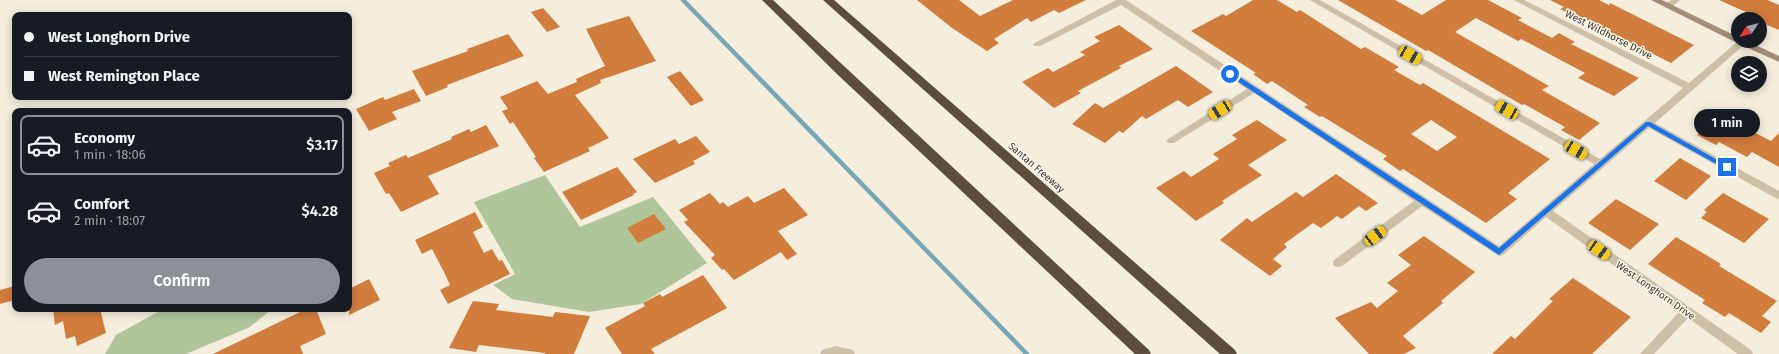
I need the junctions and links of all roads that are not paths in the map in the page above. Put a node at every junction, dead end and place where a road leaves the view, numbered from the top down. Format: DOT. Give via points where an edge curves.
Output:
graph roads {
  1 [pos="767,0"];
  2 [pos="828,0"];
  3 [pos="1314,0"];
  4 [pos="1518,0"];
  5 [pos="1655,0"];
  6 [pos="1676,0"];
  7 [pos="1121,1"];
  8 [pos="1668,6"];
  9 [pos="1731,37"];
  10 [pos="1037,44"];
  11 [pos="1732,48"];
  12 [pos="1755,48"];
  13 [pos="1779,59"];
  14 [pos="1689,87"];
  15 [pos="1254,89"];
  16 [pos="1648,123"];
  17 [pos="1171,140"];
  18 [pos="1601,164"];
  19 [pos="1779,196"];
  20 [pos="1422,200"];
  21 [pos="1546,212"];
  22 [pos="1338,263"];
  23 [pos="1686,312"];
  24 [pos="831,352"];
  25 [pos="849,354"];
  26 [pos="1144,354"];
  27 [pos="1230,354"];
  28 [pos="1646,354"];
  29 [pos="1747,354"];
  1 -- 26 [label="highway"];
  2 -- 27 [label="highway, Santan Freeway"];
  3 -- 18 [label="street"];
  4 -- 14 [label="street, West Wildhorse Drive"];
  5 -- 8 [label="street"];
  6 -- 8 [label="street"];
  7 -- 10 [label="street"];
  7 -- 15 [label="street"];
  8 -- 9 [label="street"];
  11 -- 14 [label="street"];
  12 -- 13 [label="street"];
  14 -- 16 [label="street"];
  15 -- 17 [label="street"];
  15 -- 20 [label="street"];
  16 -- 18 [label="street"];
  16 -- 19 [label="street"];
  18 -- 21 [label="street"];
  20 -- 21 [label="street" via="1499,252"];
  20 -- 22 [label="street"];
  21 -- 23 [label="street, West Longhorn Drive"];
  23 -- 28 [label="street"];
  23 -- 29 [label="street, West Longhorn Drive"];
  24 -- 25 [label="street"];
}
